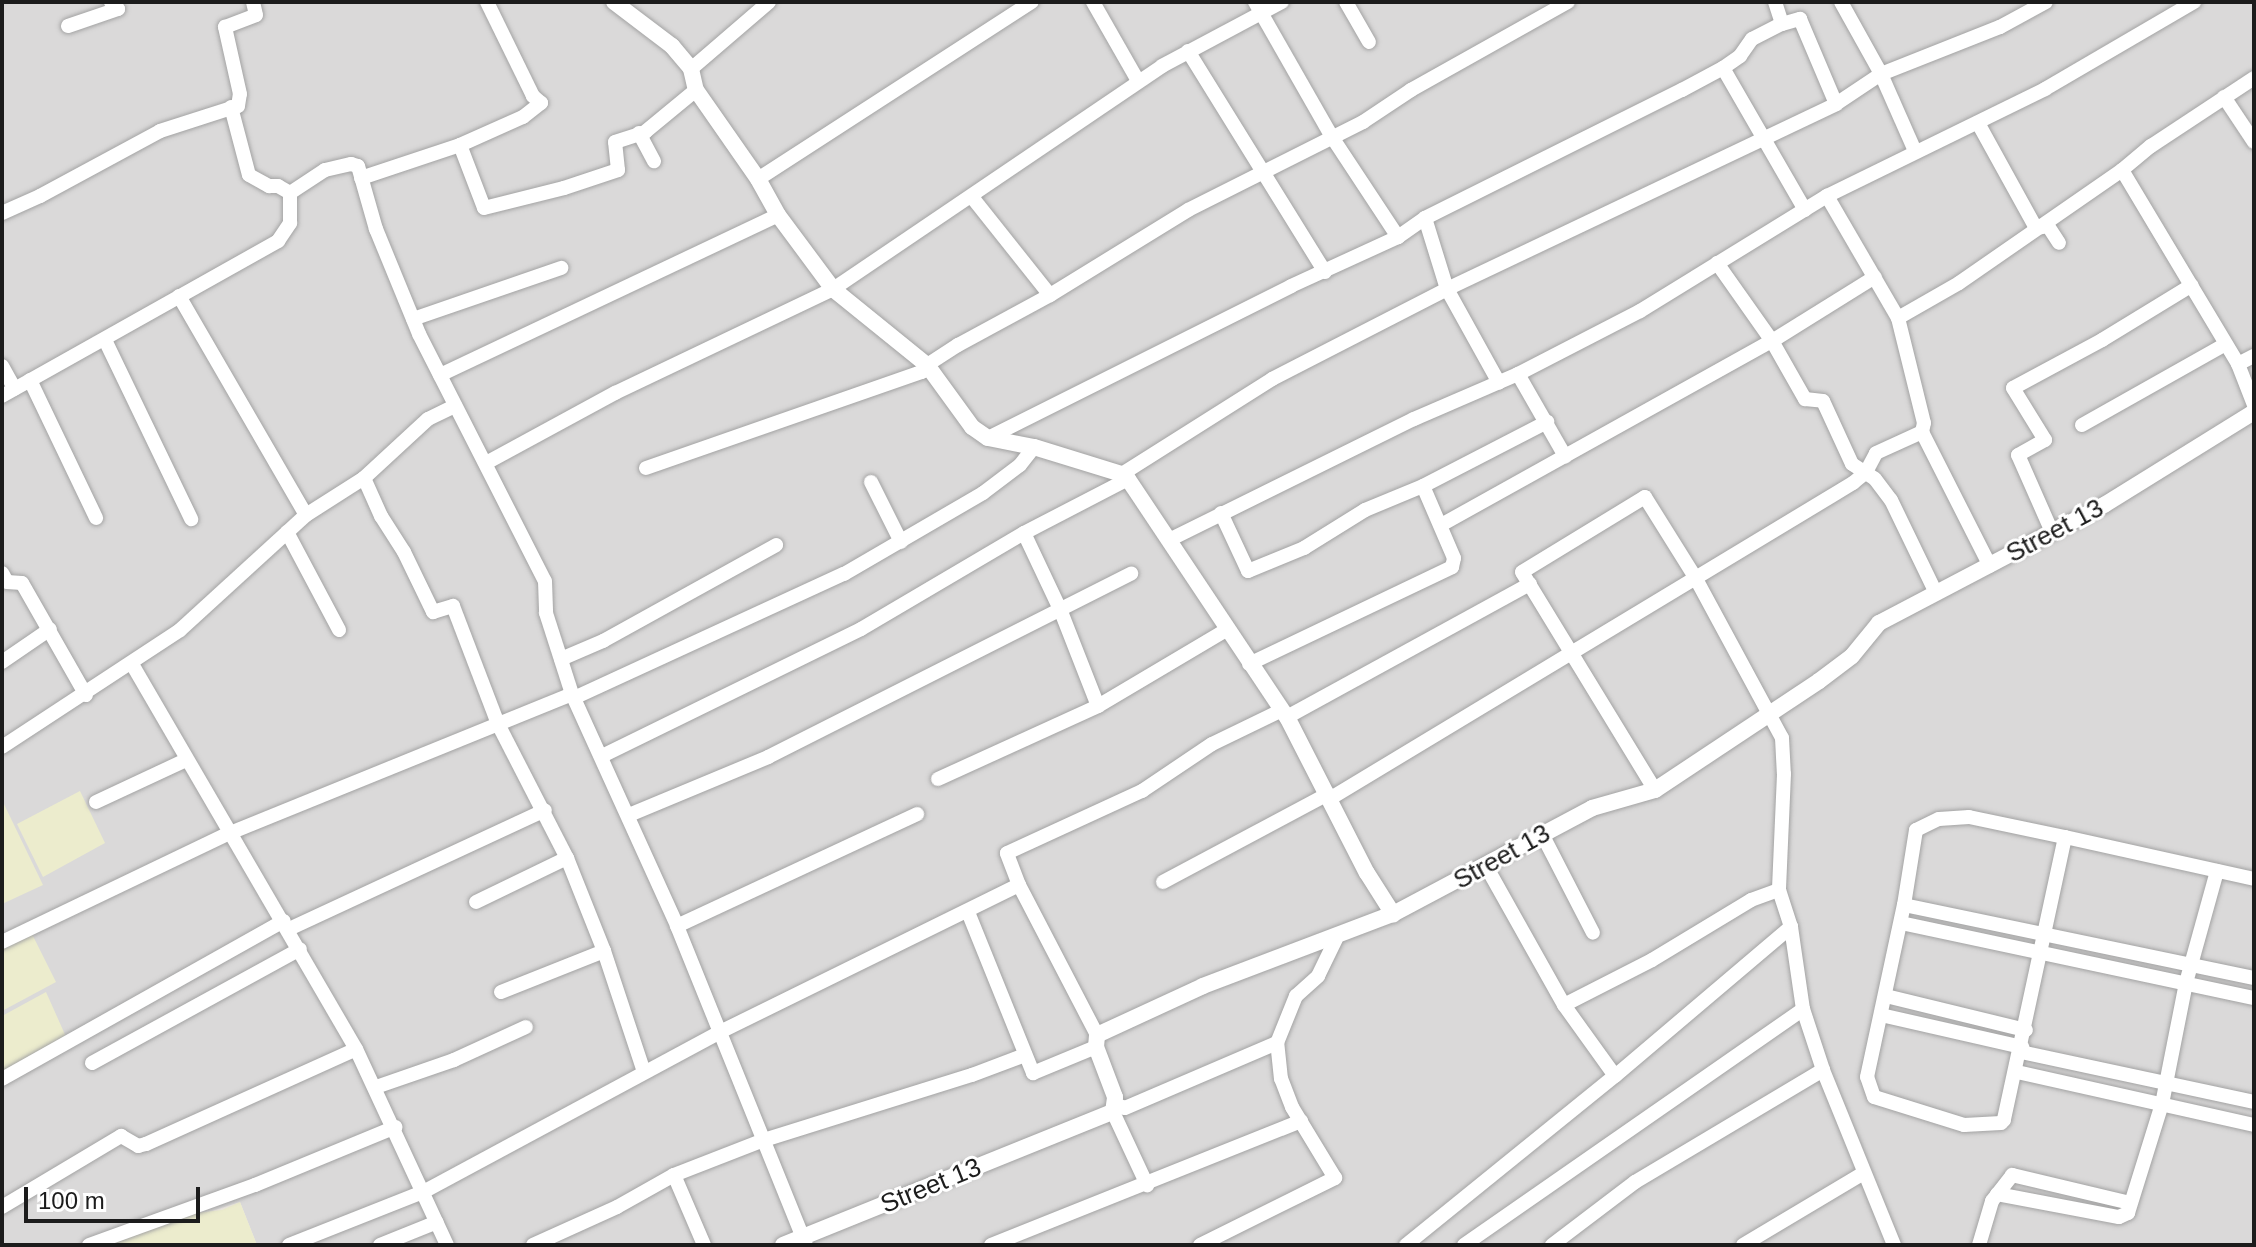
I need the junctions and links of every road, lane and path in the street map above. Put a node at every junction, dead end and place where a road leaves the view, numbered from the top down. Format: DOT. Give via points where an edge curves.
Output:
graph roads {
  1 [pos="111,2"];
  2 [pos="253,2"];
  3 [pos="487,2"];
  4 [pos="614,2"];
  5 [pos="769,2"];
  6 [pos="1032,2"];
  7 [pos="1093,2"];
  8 [pos="1282,2"];
  9 [pos="1346,2"];
  10 [pos="1568,2"];
  11 [pos="1775,2"];
  12 [pos="1859,2"];
  13 [pos="2046,2"];
  14 [pos="2194,2"];
  15 [pos="1547,6"];
  16 [pos="1842,6"];
  17 [pos="1258,7"];
  18 [pos="1782,24"];
  19 [pos="68,26"];
  20 [pos="1369,42"];
  21 [pos="1188,51"];
  22 [pos="1723,68"];
  23 [pos="691,69"];
  24 [pos="1881,74"];
  25 [pos="2254,78"];
  26 [pos="1138,81"];
  27 [pos="696,90"];
  28 [pos="2224,97"];
  29 [pos="1836,104"];
  30 [pos="231,107"];
  31 [pos="1978,123"];
  32 [pos="639,133"];
  33 [pos="1332,137"];
  34 [pos="1762,137"];
  35 [pos="2254,142"];
  36 [pos="460,145"];
  37 [pos="1915,151"];
  38 [pos="654,161"];
  39 [pos="2122,170"];
  40 [pos="1263,172"];
  41 [pos="361,178"];
  42 [pos="758,179"];
  43 [pos="290,193"];
  44 [pos="1827,196"];
  45 [pos="972,197"];
  46 [pos="1805,210"];
  47 [pos="2,213"];
  48 [pos="778,215"];
  49 [pos="1425,218"];
  50 [pos="2036,228"];
  51 [pos="1398,237"];
  52 [pos="2059,243"];
  53 [pos="1717,263"];
  54 [pos="561,268"];
  55 [pos="1325,272"];
  56 [pos="1875,277"];
  57 [pos="2192,285"];
  58 [pos="833,289"];
  59 [pos="1447,289"];
  60 [pos="1050,295"];
  61 [pos="179,296"];
  62 [pos="1898,318"];
  63 [pos="413,319"];
  64 [pos="105,340"];
  65 [pos="1772,341"];
  66 [pos="2224,345"];
  67 [pos="2254,356"];
  68 [pos="2238,364"];
  69 [pos="927,365"];
  70 [pos="2,366"];
  71 [pos="1518,374"];
  72 [pos="440,375"];
  73 [pos="30,380"];
  74 [pos="1499,383"];
  75 [pos="8,392"];
  76 [pos="2254,405"];
  77 [pos="455,406"];
  78 [pos="2254,412"];
  79 [pos="1547,422"];
  80 [pos="2082,425"];
  81 [pos="1922,432"];
  82 [pos="988,438"];
  83 [pos="1034,447"];
  84 [pos="1565,456"];
  85 [pos="486,463"];
  86 [pos="646,468"];
  87 [pos="1866,472"];
  88 [pos="1125,476"];
  89 [pos="364,478"];
  90 [pos="871,482"];
  91 [pos="1423,486"];
  92 [pos="1221,513"];
  93 [pos="306,515"];
  94 [pos="96,518"];
  95 [pos="191,519"];
  96 [pos="1441,525"];
  97 [pos="287,532"];
  98 [pos="2052,532"];
  99 [pos="1024,533"];
  100 [pos="1169,540"];
  101 [pos="901,542"];
  102 [pos="776,545"];
  103 [pos="1990,566"];
  104 [pos="2,573"];
  105 [pos="1131,574"];
  106 [pos="1695,577"];
  107 [pos="1530,584"];
  108 [pos="1936,593"];
  109 [pos="1060,609"];
  110 [pos="50,629"];
  111 [pos="339,630"];
  112 [pos="1226,630"];
  113 [pos="1572,653"];
  114 [pos="561,659"];
  115 [pos="2,662"];
  116 [pos="132,664"];
  117 [pos="1249,664"];
  118 [pos="86,695"];
  119 [pos="574,696"];
  120 [pos="1098,706"];
  121 [pos="1285,713"];
  122 [pos="1769,714"];
  123 [pos="498,724"];
  124 [pos="2,747"];
  125 [pos="602,756"];
  126 [pos="186,760"];
  127 [pos="938,779"];
  128 [pos="1655,790"];
  129 [pos="1330,796"];
  130 [pos="96,802"];
  131 [pos="545,810"];
  132 [pos="917,814"];
  133 [pos="629,815"];
  134 [pos="230,833"];
  135 [pos="1542,834"];
  136 [pos="2065,837"];
  137 [pos="567,858"];
  138 [pos="1486,866"];
  139 [pos="2217,871"];
  140 [pos="2254,879"];
  141 [pos="1163,882"];
  142 [pos="1019,885"];
  143 [pos="1779,890"];
  144 [pos="476,902"];
  145 [pos="1904,905"];
  146 [pos="968,912"];
  147 [pos="1393,914"];
  148 [pos="1901,923"];
  149 [pos="287,925"];
  150 [pos="677,926"];
  151 [pos="1791,927"];
  152 [pos="1593,933"];
  153 [pos="2045,933"];
  154 [pos="1336,939"];
  155 [pos="2,942"];
  156 [pos="300,949"];
  157 [pos="604,951"];
  158 [pos="2042,952"];
  159 [pos="2191,963"];
  160 [pos="2254,978"];
  161 [pos="2186,983"];
  162 [pos="501,992"];
  163 [pos="1886,996"];
  164 [pos="2254,998"];
  165 [pos="1564,1005"];
  166 [pos="1803,1009"];
  167 [pos="1881,1015"];
  168 [pos="526,1027"];
  169 [pos="2026,1030"];
  170 [pos="722,1031"];
  171 [pos="1096,1041"];
  172 [pos="1277,1043"];
  173 [pos="356,1049"];
  174 [pos="2022,1049"];
  175 [pos="1025,1055"];
  176 [pos="92,1063"];
  177 [pos="1823,1070"];
  178 [pos="644,1072"];
  179 [pos="2017,1072"];
  180 [pos="1615,1076"];
  181 [pos="2,1079"];
  182 [pos="2166,1081"];
  183 [pos="376,1087"];
  184 [pos="2254,1102"];
  185 [pos="2162,1104"];
  186 [pos="1114,1108"];
  187 [pos="1301,1121"];
  188 [pos="2254,1125"];
  189 [pos="396,1127"];
  190 [pos="764,1140"];
  191 [pos="1864,1173"];
  192 [pos="674,1175"];
  193 [pos="1147,1185"];
  194 [pos="423,1192"];
  195 [pos="2,1207"];
  196 [pos="437,1222"];
  197 [pos="805,1241"];
  198 [pos="89,1245"];
  199 [pos="289,1245"];
  200 [pos="380,1245"];
  201 [pos="447,1245"];
  202 [pos="533,1245"];
  203 [pos="704,1245"];
  204 [pos="783,1245"];
  205 [pos="991,1245"];
  206 [pos="1200,1245"];
  207 [pos="1406,1245"];
  208 [pos="1464,1245"];
  209 [pos="1552,1245"];
  210 [pos="1743,1245"];
  211 [pos="1894,1245"];
  212 [pos="1979,1245"];
  1 -- 19 [label="street" via="118,9"];
  2 -- 30 [label="street" via="256,15 225,27 240,94 238,106"];
  3 -- 36 [label="street" via="541,103 523,117"];
  4 -- 23 [label="street" via="672,46"];
  5 -- 23 [label="street"];
  6 -- 42 [label="street"];
  7 -- 26 [label="street"];
  8 -- 17 [label="street"];
  9 -- 20 [label="street"];
  10 -- 15 [label="street"];
  11 -- 18 [label="street"];
  12 -- 16 [label="street"];
  13 -- 24 [label="street" via="2000,27"];
  14 -- 31 [label="street"];
  15 -- 33 [label="street"];
  16 -- 24 [label="street"];
  17 -- 21 [label="street"];
  17 -- 33 [label="street"];
  18 -- 22 [label="street" via="1752,39"];
  18 -- 29 [label="street" via="1800,19"];
  21 -- 26 [label="street"];
  21 -- 40 [label="street"];
  22 -- 34 [label="street"];
  22 -- 49 [label="street"];
  23 -- 27 [label="street"];
  24 -- 29 [label="street"];
  24 -- 37 [label="street"];
  25 -- 28 [label="street"];
  26 -- 45 [label="street"];
  27 -- 32 [label="street"];
  27 -- 42 [label="street"];
  28 -- 35 [label="street"];
  28 -- 39 [label="street"];
  29 -- 34 [label="street"];
  30 -- 43 [label="street" via="249,175"];
  30 -- 47 [label="street" via="160,131"];
  31 -- 37 [label="street"];
  31 -- 50 [label="street"];
  32 -- 36 [label="street" via="615,142 618,170 484,208"];
  32 -- 38 [label="street"];
  33 -- 40 [label="street"];
  33 -- 51 [label="street"];
  34 -- 46 [label="street"];
  34 -- 59 [label="street"];
  36 -- 41 [label="street"];
  37 -- 44 [label="street"];
  39 -- 50 [label="street"];
  39 -- 57 [label="street"];
  40 -- 55 [label="street"];
  40 -- 60 [label="street" via="1188,210"];
  41 -- 43 [label="street" via="358,166 351,164 325,170"];
  41 -- 63 [label="street"];
  42 -- 48 [label="street"];
  43 -- 61 [label="street" via="290,223 278,241"];
  44 -- 46 [label="street"];
  44 -- 56 [label="street"];
  45 -- 58 [label="street"];
  45 -- 60 [label="street"];
  46 -- 53 [label="street"];
  48 -- 58 [label="street"];
  48 -- 72 [label="street"];
  49 -- 51 [label="street"];
  49 -- 59 [label="street"];
  50 -- 52 [label="street" via="2048,226"];
  50 -- 62 [label="street" via="1959,283"];
  51 -- 55 [label="street"];
  53 -- 65 [label="street"];
  53 -- 71 [label="street" via="1640,311"];
  54 -- 63 [label="street"];
  55 -- 82 [label="street"];
  56 -- 62 [label="street"];
  56 -- 65 [label="street"];
  57 -- 66 [label="street"];
  57 -- 98 [label="street" via="2013,388 2045,440 2018,455"];
  58 -- 69 [label="street"];
  58 -- 85 [label="street" via="615,393"];
  59 -- 74 [label="street"];
  59 -- 88 [label="street" via="1272,379"];
  60 -- 69 [label="street"];
  61 -- 64 [label="street"];
  61 -- 93 [label="street"];
  62 -- 81 [label="street"];
  63 -- 72 [label="street"];
  64 -- 73 [label="street"];
  64 -- 95 [label="street"];
  65 -- 84 [label="street"];
  65 -- 87 [label="street" via="1805,399 1823,401 1852,464"];
  66 -- 68 [label="street"];
  66 -- 80 [label="street"];
  67 -- 68 [label="street"];
  68 -- 76 [label="street"];
  69 -- 82 [label="street" via="972,427"];
  69 -- 86 [label="street" via="878,390"];
  70 -- 75 [label="street"];
  71 -- 74 [label="street"];
  71 -- 79 [label="street"];
  72 -- 77 [label="street"];
  73 -- 75 [label="street"];
  73 -- 94 [label="street"];
  74 -- 92 [label="street"];
  77 -- 85 [label="street"];
  77 -- 89 [label="street" via="428,419"];
  78 -- 98 [label="street, Street 13"];
  79 -- 84 [label="street"];
  79 -- 91 [label="street"];
  81 -- 87 [label="street" via="1876,453"];
  81 -- 103 [label="street"];
  82 -- 83 [label="street"];
  83 -- 88 [label="street"];
  83 -- 101 [label="street" via="983,493"];
  84 -- 96 [label="street"];
  85 -- 114 [label="street" via="545,581 546,613"];
  87 -- 106 [label="street"];
  87 -- 108 [label="street" via="1891,500"];
  88 -- 99 [label="street"];
  88 -- 100 [label="street"];
  89 -- 93 [label="street"];
  89 -- 123 [label="street" via="433,612 453,606"];
  90 -- 101 [label="street"];
  91 -- 92 [label="street" via="1248,571"];
  91 -- 96 [label="street"];
  92 -- 100 [label="street"];
  93 -- 97 [label="street"];
  96 -- 117 [label="street" via="1454,558 1452,567"];
  97 -- 111 [label="street"];
  97 -- 116 [label="street" via="180,630"];
  98 -- 103 [label="street, Street 13"];
  99 -- 109 [label="street"];
  99 -- 125 [label="street" via="861,629"];
  100 -- 112 [label="street"];
  101 -- 119 [label="street" via="844,574"];
  102 -- 114 [label="street"];
  103 -- 108 [label="street, Street 13"];
  104 -- 110 [label="street" via="7,582 22,583"];
  105 -- 109 [label="street"];
  106 -- 107 [label="street" via="1645,497 1522,572"];
  106 -- 113 [label="street"];
  106 -- 122 [label="street"];
  107 -- 113 [label="street"];
  107 -- 121 [label="street"];
  108 -- 122 [label="street, Street 13" via="1879,623 1852,656"];
  109 -- 120 [label="street"];
  109 -- 133 [label="street" via="768,757"];
  110 -- 115 [label="street"];
  110 -- 118 [label="street"];
  112 -- 117 [label="street"];
  112 -- 120 [label="street"];
  113 -- 128 [label="street"];
  113 -- 129 [label="street"];
  114 -- 119 [label="street"];
  116 -- 118 [label="street"];
  116 -- 126 [label="street"];
  117 -- 121 [label="street"];
  118 -- 124 [label="street"];
  119 -- 123 [label="street"];
  119 -- 125 [label="street"];
  120 -- 127 [label="street"];
  121 -- 129 [label="street"];
  121 -- 142 [label="street" via="1212,744 1142,791 1007,853"];
  122 -- 128 [label="street, Street 13"];
  122 -- 143 [label="street" via="1782,738"];
  123 -- 131 [label="street"];
  123 -- 134 [label="street"];
  125 -- 133 [label="street"];
  126 -- 130 [label="street"];
  126 -- 134 [label="street"];
  128 -- 135 [label="street, Street 13" via="1592,808"];
  129 -- 141 [label="street"];
  129 -- 147 [label="street"];
  131 -- 137 [label="street"];
  131 -- 149 [label="street"];
  132 -- 150 [label="street"];
  133 -- 150 [label="street"];
  134 -- 149 [label="street"];
  134 -- 155 [label="street"];
  135 -- 138 [label="street, Street 13"];
  135 -- 152 [label="street"];
  136 -- 139 [label="street"];
  136 -- 145 [label="street" via="1969,817 1939,819 1916,830"];
  136 -- 153 [label="street"];
  137 -- 144 [label="street"];
  137 -- 157 [label="street"];
  138 -- 147 [label="street, Street 13"];
  138 -- 165 [label="street"];
  139 -- 140 [label="street"];
  139 -- 159 [label="street"];
  142 -- 146 [label="street"];
  142 -- 171 [label="street"];
  143 -- 151 [label="street"];
  143 -- 165 [label="street" via="1751,900"];
  145 -- 148 [label="street"];
  145 -- 153 [label="street"];
  146 -- 170 [label="street"];
  146 -- 175 [label="street"];
  147 -- 154 [label="street, Street 13"];
  148 -- 158 [label="street"];
  148 -- 163 [label="street"];
  149 -- 156 [label="street"];
  149 -- 181 [label="street"];
  150 -- 170 [label="street"];
  151 -- 166 [label="street"];
  151 -- 180 [label="street"];
  153 -- 158 [label="street"];
  153 -- 159 [label="street"];
  154 -- 171 [label="street, Street 13" via="1203,986"];
  154 -- 172 [label="street" via="1318,976 1296,996"];
  156 -- 173 [label="street"];
  156 -- 176 [label="street"];
  157 -- 162 [label="street"];
  157 -- 178 [label="street"];
  158 -- 161 [label="street"];
  158 -- 169 [label="street"];
  159 -- 160 [label="street"];
  159 -- 161 [label="street"];
  161 -- 164 [label="street"];
  161 -- 182 [label="street"];
  163 -- 167 [label="street"];
  163 -- 169 [label="street"];
  165 -- 180 [label="street"];
  166 -- 177 [label="street"];
  166 -- 208 [label="street"];
  167 -- 174 [label="street"];
  167 -- 179 [label="street" via="1867,1077 1874,1097 1964,1125 2001,1123"];
  168 -- 183 [label="street"];
  169 -- 174 [label="street"];
  170 -- 178 [label="street"];
  170 -- 190 [label="street"];
  171 -- 175 [label="street" via="1033,1073"];
  171 -- 186 [label="street"];
  172 -- 186 [label="street" via="1125,1108"];
  172 -- 187 [label="street" via="1281,1079"];
  173 -- 183 [label="street"];
  173 -- 195 [label="street" via="146,1144 138,1146 121,1136"];
  174 -- 179 [label="street"];
  174 -- 182 [label="street"];
  175 -- 190 [label="street"];
  177 -- 191 [label="street"];
  177 -- 209 [label="street" via="1635,1182"];
  178 -- 194 [label="street"];
  179 -- 185 [label="street"];
  180 -- 207 [label="street"];
  182 -- 184 [label="street"];
  182 -- 185 [label="street"];
  183 -- 189 [label="street"];
  185 -- 188 [label="street"];
  185 -- 212 [label="street" via="2128,1213 2119,1217 1997,1194"];
  186 -- 193 [label="street"];
  186 -- 197 [label="street, Street 13"];
  187 -- 193 [label="street"];
  187 -- 206 [label="street" via="1329,1165 1333,1182"];
  189 -- 194 [label="street"];
  189 -- 198 [label="street"];
  190 -- 192 [label="street"];
  190 -- 197 [label="street"];
  191 -- 210 [label="street"];
  191 -- 211 [label="street"];
  192 -- 202 [label="street"];
  192 -- 203 [label="street"];
  193 -- 205 [label="street"];
  194 -- 196 [label="street"];
  194 -- 199 [label="street"];
  196 -- 200 [label="street"];
  196 -- 201 [label="street"];
  197 -- 204 [label="street, Street 13"];
}
